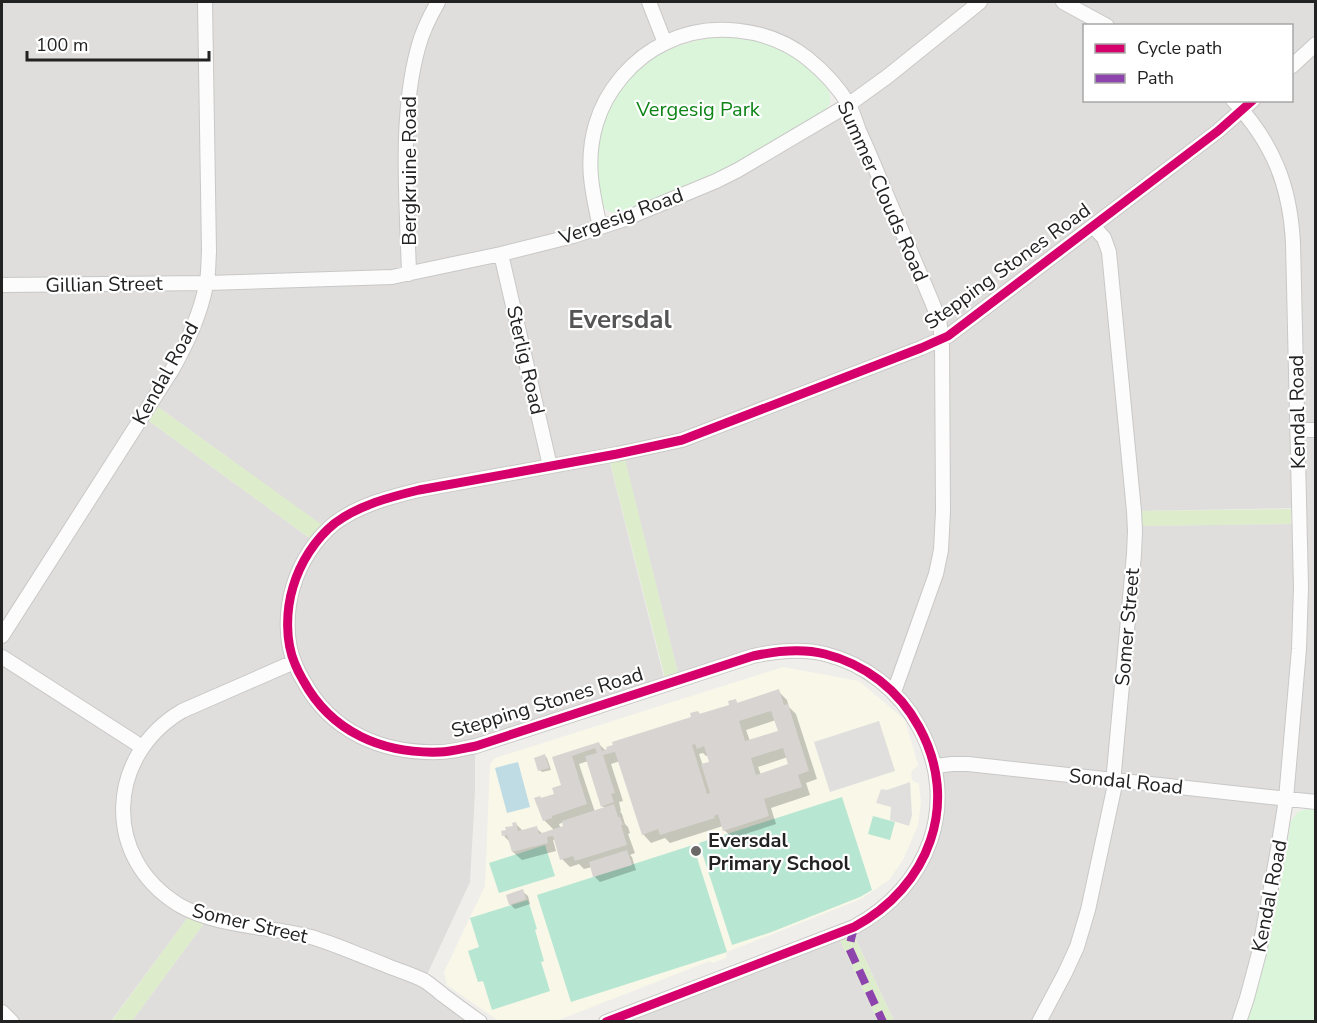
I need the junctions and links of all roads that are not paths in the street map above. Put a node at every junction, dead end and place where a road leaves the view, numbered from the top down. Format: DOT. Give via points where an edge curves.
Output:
graph roads {
  1 [pos="205,2"];
  2 [pos="438,2"];
  3 [pos="649,2"];
  4 [pos="980,2"];
  5 [pos="1063,2"];
  6 [pos="1103,24"];
  7 [pos="664,43"];
  8 [pos="1316,44"];
  9 [pos="1293,65"];
  10 [pos="848,105"];
  11 [pos="1237,105"];
  12 [pos="1093,226"];
  13 [pos="600,227"];
  14 [pos="501,254"];
  15 [pos="409,274"];
  16 [pos="207,283"];
  17 [pos="2,285"];
  18 [pos="942,339"];
  19 [pos="1298,430"];
  20 [pos="1316,430"];
  21 [pos="550,466"];
  22 [pos="2,636"];
  23 [pos="2,657"];
  24 [pos="294,662"];
  25 [pos="894,692"];
  26 [pos="142,747"];
  27 [pos="936,766"];
  28 [pos="1114,780"];
  29 [pos="1286,799"];
  30 [pos="1316,802"];
  31 [pos="2,1012"];
  32 [pos="12,1022"];
  33 [pos="480,1022"];
  34 [pos="606,1022"];
  35 [pos="1039,1022"];
  36 [pos="1239,1022"];
  1 -- 16 [label="street, Kendal Road"];
  2 -- 15 [label="street, Bergkruine Road" via="418,46 407,102"];
  3 -- 7 [label="street"];
  4 -- 10 [label="street, Vergesig Road"];
  5 -- 6 [label="street"];
  7 -- 10 [label="street, Summer Clouds Road" via="717,30 773,38 806,57"];
  7 -- 13 [label="street, Summer Clouds Road" via="617,82 596,123 589,166"];
  8 -- 9 [label="street"];
  10 -- 13 [label="street, Vergesig Road" via="716,181"];
  10 -- 18 [label="street, Summer Clouds Road" via="932,302"];
  11 -- 12 [label="street, Stepping Stones Road" via="1218,131"];
  11 -- 19 [label="street, Kendal Road" via="1274,156 1288,199 1293,243"];
  12 -- 18 [label="street, Stepping Stones Road"];
  12 -- 28 [label="street, Somer Street" via="1104,238 1109,252 1134,511 1134,554"];
  13 -- 14 [label="street, Vergesig Road"];
  14 -- 15 [label="street, Vergesig Road"];
  14 -- 21 [label="street, Sterlig Road"];
  15 -- 16 [label="street, Vergesig Road" via="374,279"];
  16 -- 17 [label="street, Gillian Street"];
  16 -- 22 [label="street, Kendal Road" via="193,329 172,370"];
  18 -- 21 [label="street, Stepping Stones Road" via="682,440"];
  18 -- 25 [label="street, Summer Clouds Road" via="940,556"];
  19 -- 20 [label="street"];
  19 -- 29 [label="street, Kendal Road" via="1301,621"];
  21 -- 24 [label="street, Stepping Stones Road" via="392,496 334,524 307,556 290,597 288,621"];
  23 -- 26 [label="street"];
  24 -- 25 [label="street, Stepping Stones Road" via="325,712 345,728 383,745 420,752 442,753 476,746 773,652 807,651 845,660"];
  24 -- 26 [label="street, Somer Street" via="182,711 160,726"];
  25 -- 27 [label="street, Stepping Stones Road" via="913,716"];
  26 -- 33 [label="street, Somer Street" via="126,783 124,823 140,867 165,896 213,918 327,942 425,981"];
  27 -- 28 [label="street, Sondal Road" via="969,764"];
  27 -- 34 [label="street, Stepping Stones Road" via="936,816 929,844 912,878 879,912 847,930"];
  28 -- 29 [label="street, Sondal Road"];
  28 -- 35 [label="street, Somer Street" via="1089,910 1077,947"];
  29 -- 30 [label="street, Sondal Road"];
  29 -- 36 [label="street, Kendal Road" via="1259,953"];
  31 -- 32 [label="street"];
}
